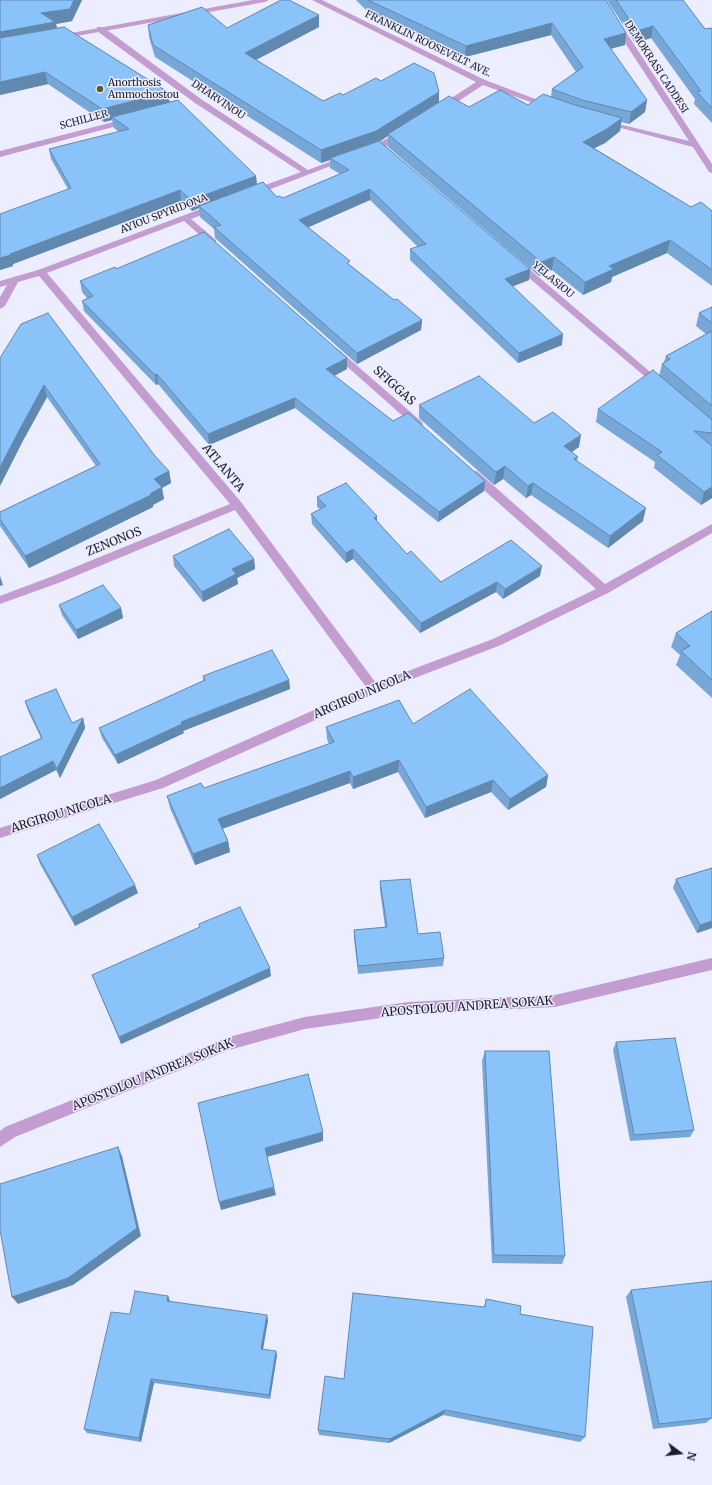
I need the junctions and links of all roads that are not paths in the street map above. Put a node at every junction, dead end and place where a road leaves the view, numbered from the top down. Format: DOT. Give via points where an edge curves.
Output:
graph roads {
  1 [pos="265,0"];
  2 [pos="316,0"];
  3 [pos="601,0"];
  4 [pos="100,29"];
  5 [pos="54,38"];
  6 [pos="482,82"];
  7 [pos="562,110"];
  8 [pos="433,114"];
  9 [pos="137,117"];
  10 [pos="600,121"];
  11 [pos="407,130"];
  12 [pos="694,145"];
  13 [pos="0,154"];
  14 [pos="712,170"];
  15 [pos="306,172"];
  16 [pos="242,196"];
  17 [pos="221,204"];
  18 [pos="185,218"];
  19 [pos="221,249"];
  20 [pos="513,260"];
  21 [pos="41,272"];
  22 [pos="14,280"];
  23 [pos="0,284"];
  24 [pos="0,306"];
  25 [pos="327,344"];
  26 [pos="664,388"];
  27 [pos="427,433"];
  28 [pos="468,469"];
  29 [pos="237,505"];
  30 [pos="712,528"];
  31 [pos="604,590"];
  32 [pos="0,600"];
  33 [pos="374,689"];
  34 [pos="0,833"];
  35 [pos="712,964"];
  36 [pos="0,1140"];
  1 -- 4 [label="street"];
  2 -- 6 [label="street, FRANKLIN ROOSEVELT AVE."];
  3 -- 12 [label="street, DEMOKRASI CADDESI"];
  4 -- 5 [label="street"];
  4 -- 15 [label="street, DHARVINOU" via="194,102"];
  6 -- 7 [label="street, FRANKLIN ROOSEVELT AVE."];
  6 -- 8 [label="street"];
  9 -- 13 [label="street, SCHILLER"];
  10 -- 12 [label="street"];
  11 -- 15 [label="street" via="383,149"];
  12 -- 14 [label="street, DEMOKRASI CADDESI"];
  15 -- 16 [label="street"];
  17 -- 18 [label="street, AYIOU SPYRIDONA"];
  18 -- 19 [label="street"];
  18 -- 21 [label="street, AYIOU SPYRIDONA"];
  20 -- 26 [label="street, YELASIOU"];
  21 -- 22 [label="street, AYIOU SPYRIDONA"];
  21 -- 29 [label="street, ATLANTA"];
  22 -- 23 [label="street, AYIOU SPYRIDONA"];
  22 -- 24 [label="street"];
  25 -- 27 [label="street, SFIGGAS"];
  28 -- 31 [label="street"];
  29 -- 32 [label="street, ZENONOS"];
  29 -- 33 [label="street, ATLANTA"];
  30 -- 31 [label="street, ARGIROU NICOLA"];
  31 -- 33 [label="street, ARGIROU NICOLA" via="497,642"];
  33 -- 34 [label="street, ARGIROU NICOLA" via="159,784"];
  35 -- 36 [label="street, APOSTOLOU ANDREA SOKAK" via="555,1001 408,1008 305,1023 229,1044 10,1132"];
}
